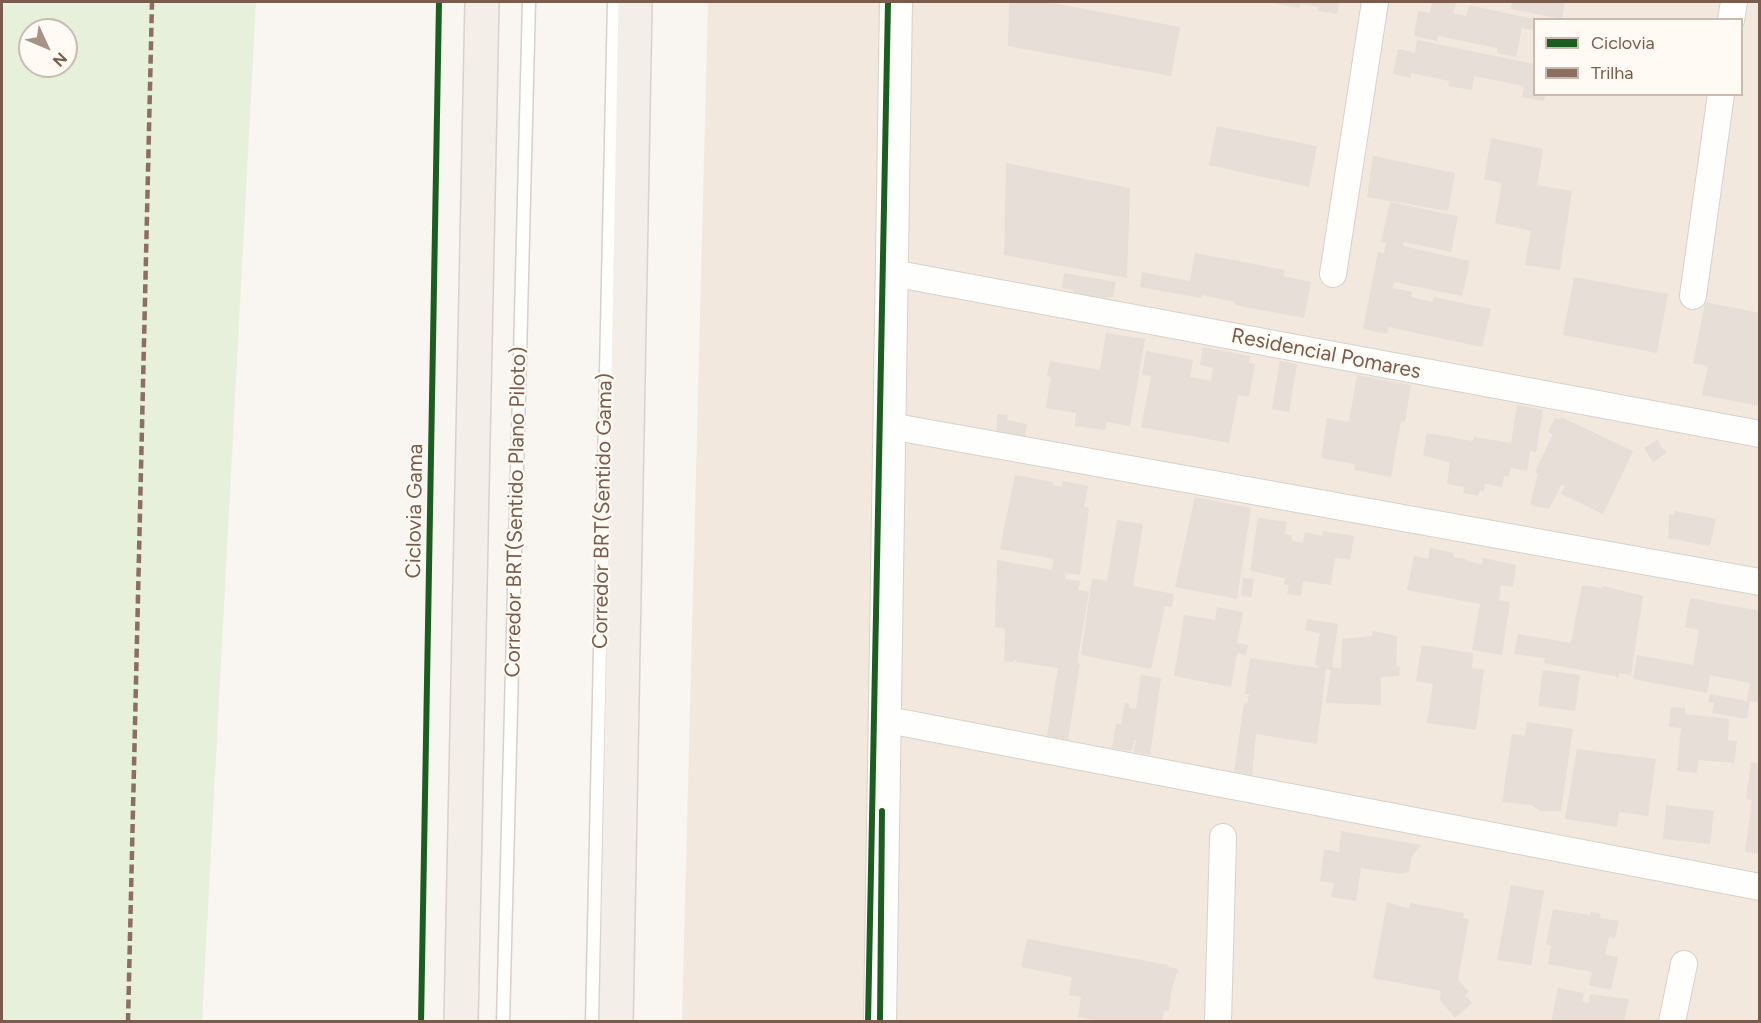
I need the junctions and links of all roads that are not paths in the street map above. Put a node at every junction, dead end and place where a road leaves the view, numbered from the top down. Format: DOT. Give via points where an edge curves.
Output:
graph roads {
  1 [pos="482,2"];
  2 [pos="529,2"];
  3 [pos="614,2"];
  4 [pos="635,2"];
  5 [pos="896,2"];
  6 [pos="1376,2"];
  7 [pos="1734,2"];
  8 [pos="1731,18"];
  9 [pos="1721,96"];
  10 [pos="892,273"];
  11 [pos="1333,274"];
  12 [pos="1693,296"];
  13 [pos="890,426"];
  14 [pos="1760,435"];
  15 [pos="1760,582"];
  16 [pos="883,719"];
  17 [pos="1223,837"];
  18 [pos="1760,887"];
  19 [pos="1684,964"];
  20 [pos="461,1022"];
  21 [pos="503,1022"];
  22 [pos="592,1022"];
  23 [pos="616,1022"];
  24 [pos="880,1022"];
  25 [pos="1218,1022"];
  26 [pos="1672,1022"];
  1 -- 20 [label="main road"];
  2 -- 21 [label="lane, Corredor BRT(Sentido Plano Piloto)"];
  3 -- 22 [label="lane, Corredor BRT(Sentido Gama)"];
  4 -- 23 [label="main road"];
  5 -- 10 [label="street"];
  6 -- 11 [label="street"];
  7 -- 8 [label="street"];
  9 -- 12 [label="street"];
  10 -- 13 [label="street"];
  10 -- 14 [label="street, Residencial Pomares"];
  13 -- 15 [label="street"];
  13 -- 16 [label="street"];
  16 -- 18 [label="street"];
  16 -- 24 [label="street"];
  17 -- 25 [label="street"];
  19 -- 26 [label="street"];
}
